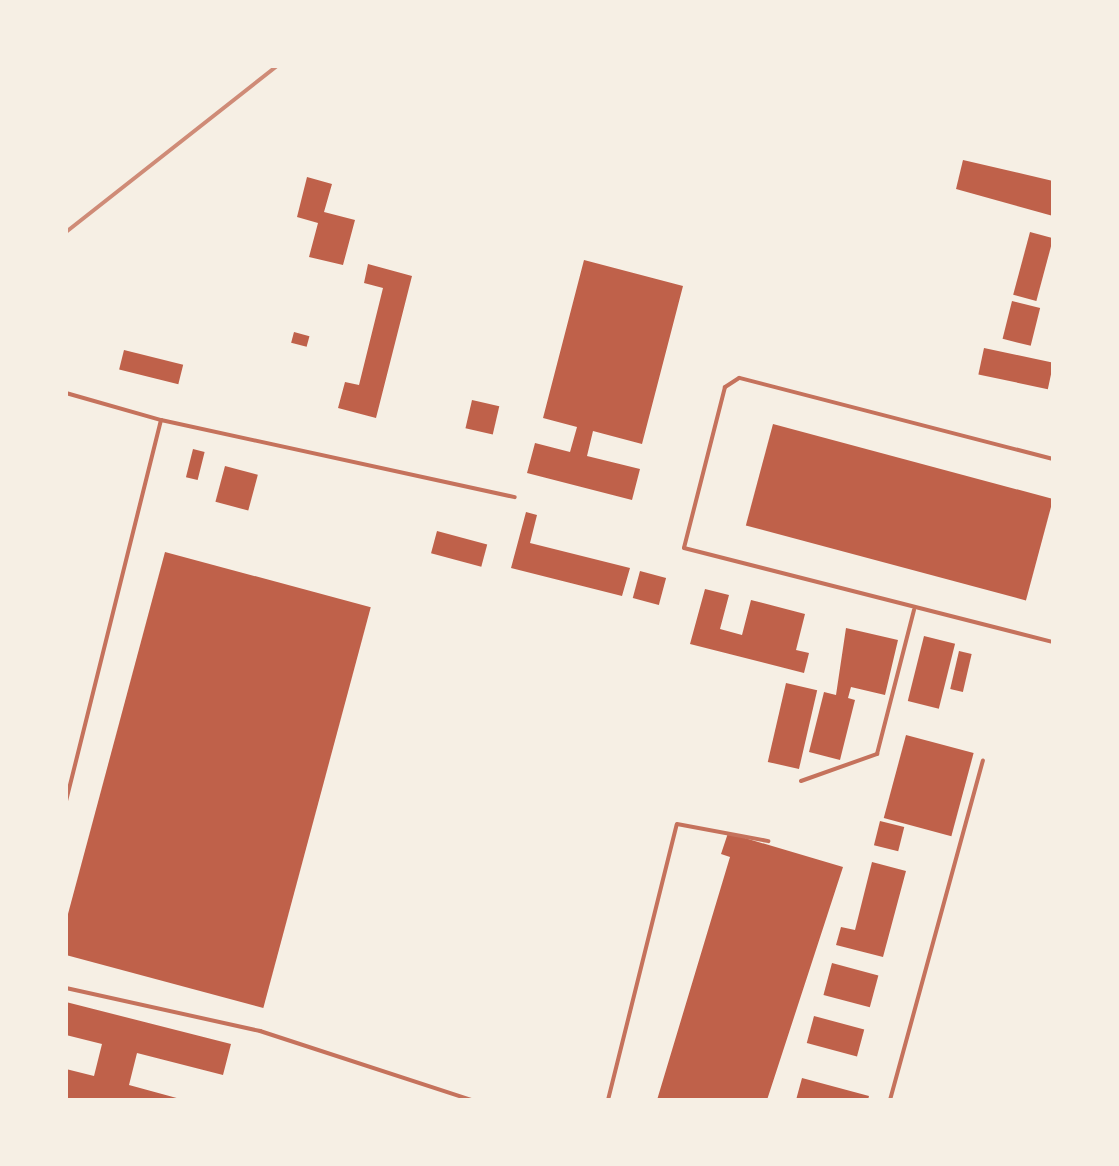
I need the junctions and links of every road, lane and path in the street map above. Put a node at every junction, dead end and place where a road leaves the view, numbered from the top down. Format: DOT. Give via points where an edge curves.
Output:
graph roads {
  1 [pos="66,393"];
  2 [pos="161,420"];
  3 [pos="1053,459"];
  4 [pos="515,497"];
  5 [pos="914,610"];
  6 [pos="1053,642"];
  7 [pos="983,761"];
  8 [pos="801,781"];
  9 [pos="66,802"];
  10 [pos="768,841"];
  11 [pos="66,988"];
  12 [pos="471,1100"];
  13 [pos="608,1100"];
  14 [pos="890,1100"];
  1 -- 2 [label="lane"];
  2 -- 4 [label="lane"];
  2 -- 9 [label="lane"];
  3 -- 5 [label="lane" via="739,378 725,387 684,548"];
  5 -- 6 [label="lane"];
  5 -- 8 [label="lane" via="877,754"];
  7 -- 14 [label="lane"];
  10 -- 13 [label="lane" via="677,824"];
  11 -- 12 [label="lane" via="260,1031"];
}
